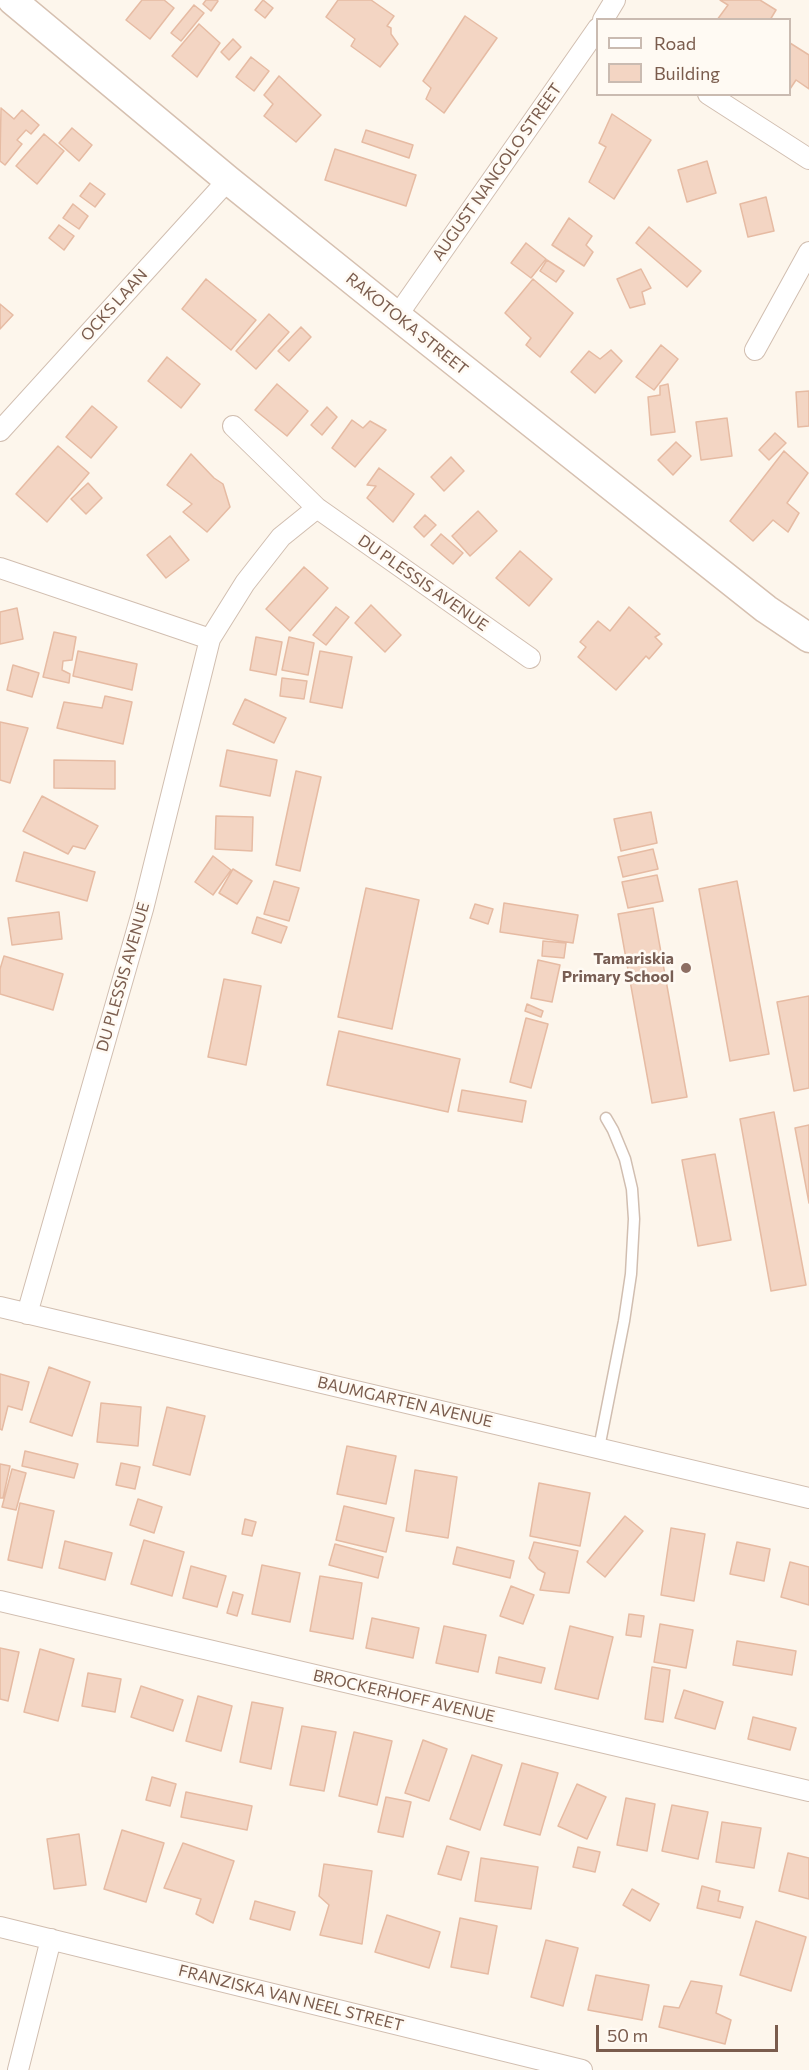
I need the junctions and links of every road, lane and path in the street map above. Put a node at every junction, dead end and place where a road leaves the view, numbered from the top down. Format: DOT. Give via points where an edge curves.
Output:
graph roads {
  1 [pos="12,0"];
  2 [pos="615,0"];
  3 [pos="604,18"];
  4 [pos="596,29"];
  5 [pos="711,96"];
  6 [pos="809,159"];
  7 [pos="228,180"];
  8 [pos="809,252"];
  9 [pos="396,316"];
  10 [pos="755,350"];
  11 [pos="233,426"];
  12 [pos="0,431"];
  13 [pos="316,508"];
  14 [pos="0,568"];
  15 [pos="809,638"];
  16 [pos="210,639"];
  17 [pos="530,658"];
  18 [pos="606,1118"];
  19 [pos="0,1307"];
  20 [pos="27,1314"];
  21 [pos="599,1448"];
  22 [pos="809,1498"];
  23 [pos="0,1601"];
  24 [pos="809,1791"];
  25 [pos="0,1927"];
  26 [pos="51,1939"];
  27 [pos="18,2070"];
  28 [pos="582,2070"];
  1 -- 7 [label="street, RAKOTOKA STREET"];
  2 -- 3 [label="street"];
  4 -- 9 [label="street, AUGUST NANGOLO STREET"];
  5 -- 6 [label="street"];
  7 -- 9 [label="street, RAKOTOKA STREET"];
  7 -- 12 [label="street, OCKS LAAN"];
  8 -- 10 [label="street"];
  9 -- 15 [label="street, RAKOTOKA STREET" via="766,609"];
  11 -- 13 [label="street, DU PLESSIS AVENUE"];
  13 -- 16 [label="street, DU PLESSIS AVENUE" via="281,537 245,583"];
  13 -- 17 [label="street, DU PLESSIS AVENUE"];
  14 -- 16 [label="street"];
  16 -- 20 [label="street, DU PLESSIS AVENUE" via="143,909"];
  18 -- 21 [label="lane" via="625,1159 634,1219 624,1321"];
  19 -- 20 [label="street, BAUMGARTEN AVENUE"];
  20 -- 21 [label="street, BAUMGARTEN AVENUE"];
  21 -- 22 [label="street, BAUMGARTEN AVENUE"];
  23 -- 24 [label="street, BROCKERHOFF AVENUE"];
  25 -- 26 [label="street, FRANZISKA VAN NEEL STREET"];
  26 -- 27 [label="street"];
  26 -- 28 [label="street, FRANZISKA VAN NEEL STREET"];
}
